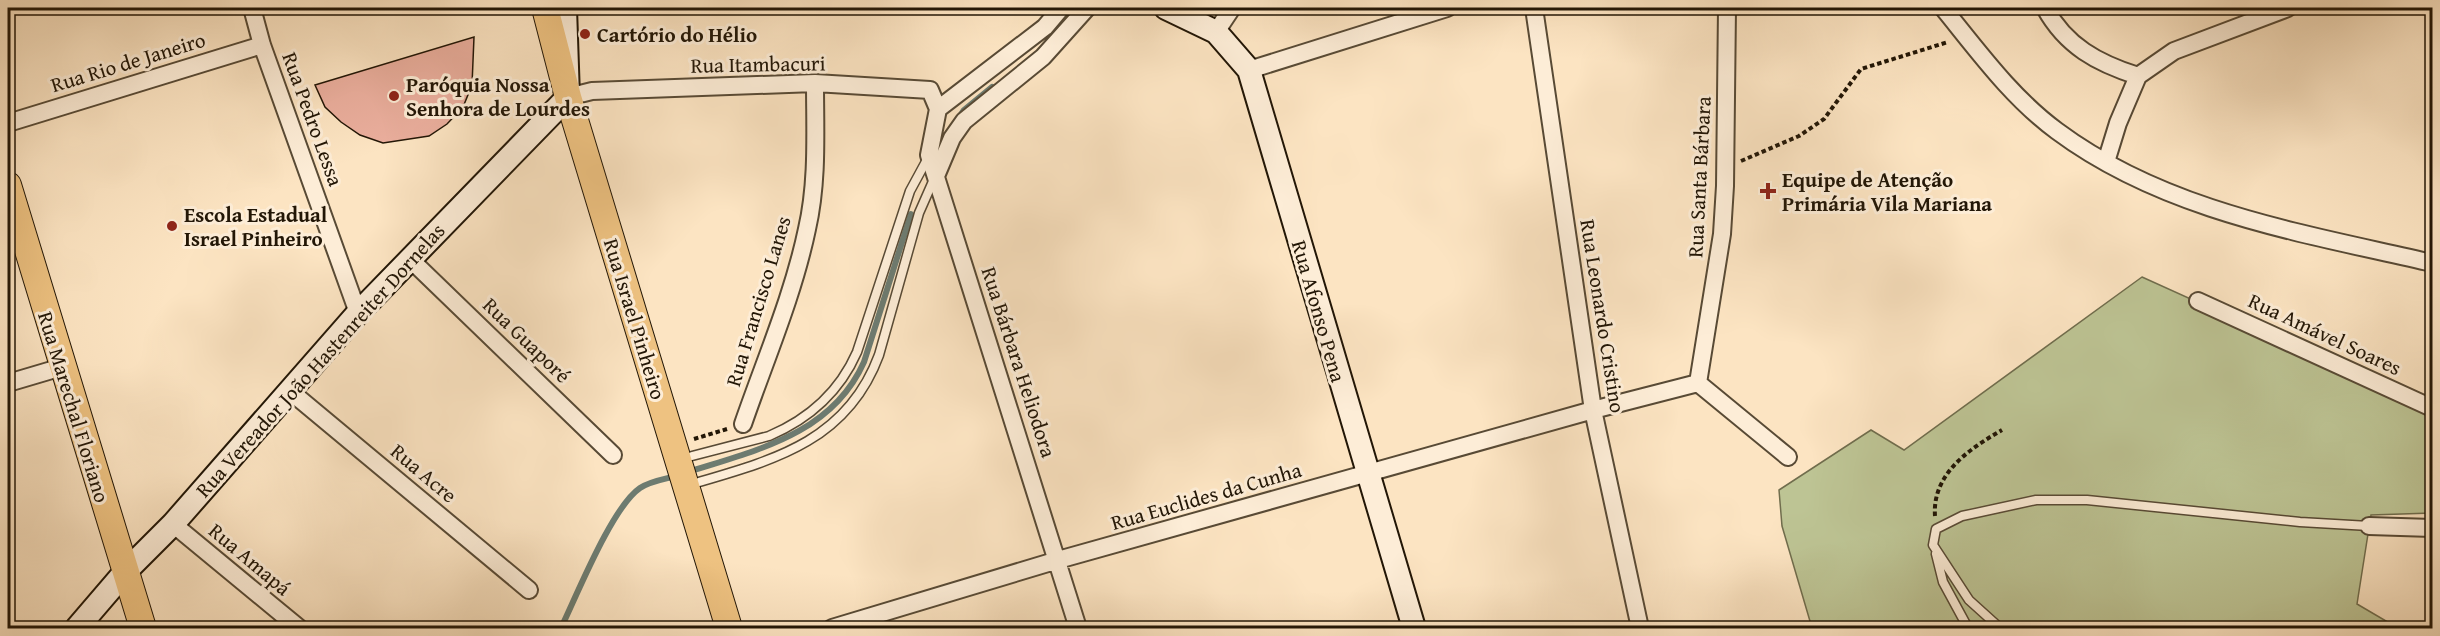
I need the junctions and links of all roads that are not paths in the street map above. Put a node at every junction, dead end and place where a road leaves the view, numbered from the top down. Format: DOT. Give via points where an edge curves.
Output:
graph roads {
  1 [pos="252,8"];
  2 [pos="545,8"];
  3 [pos="565,8"];
  4 [pos="1061,8"];
  5 [pos="1087,8"];
  6 [pos="1166,8"];
  7 [pos="1232,8"];
  8 [pos="1442,8"];
  9 [pos="1534,8"];
  10 [pos="1727,8"];
  11 [pos="1943,8"];
  12 [pos="2045,8"];
  13 [pos="2288,8"];
  14 [pos="1216,32"];
  15 [pos="262,45"];
  16 [pos="1248,70"];
  17 [pos="2138,76"];
  18 [pos="814,83"];
  19 [pos="568,97"];
  20 [pos="938,108"];
  21 [pos="8,123"];
  22 [pos="929,155"];
  23 [pos="2106,162"];
  24 [pos="936,176"];
  25 [pos="8,185"];
  26 [pos="410,258"];
  27 [pos="2433,262"];
  28 [pos="2198,301"];
  29 [pos="358,313"];
  30 [pos="62,367"];
  31 [pos="1698,382"];
  32 [pos="8,383"];
  33 [pos="290,391"];
  34 [pos="2433,408"];
  35 [pos="1593,410"];
  36 [pos="742,424"];
  37 [pos="687,448"];
  38 [pos="613,455"];
  39 [pos="1788,457"];
  40 [pos="1367,474"];
  41 [pos="699,482"];
  42 [pos="173,524"];
  43 [pos="2369,526"];
  44 [pos="2433,528"];
  45 [pos="1933,545"];
  46 [pos="1058,560"];
  47 [pos="125,572"];
  48 [pos="529,590"];
  49 [pos="77,628"];
  50 [pos="143,628"];
  51 [pos="299,628"];
  52 [pos="729,628"];
  53 [pos="831,628"];
  54 [pos="1078,628"];
  55 [pos="1414,628"];
  56 [pos="1640,628"];
  57 [pos="1968,628"];
  58 [pos="2000,628"];
  1 -- 15 [label="street, Rua Pedro Lessa"];
  2 -- 19 [label="main road, Rua Israel Pinheiro"];
  3 -- 19 [label="street"];
  4 -- 20 [label="street" via="1045,27"];
  5 -- 24 [label="street" via="1043,57 964,121"];
  6 -- 14 [label="street"];
  7 -- 14 [label="street"];
  8 -- 16 [label="street"];
  9 -- 35 [label="street, Rua Leonardo Cristino"];
  10 -- 31 [label="street, Rua Santa Bárbara" via="1722,234"];
  11 -- 23 [label="street" via="2004,83 2056,131"];
  12 -- 17 [label="street" via="2061,33 2085,53 2100,63"];
  13 -- 17 [label="street" via="2174,51"];
  14 -- 16 [label="street, Rua Afonso Pena"];
  15 -- 21 [label="street, Rua Rio de Janeiro"];
  15 -- 29 [label="street, Rua Pedro Lessa"];
  16 -- 40 [label="street, Rua Afonso Pena"];
  17 -- 23 [label="street"];
  18 -- 19 [label="street, Rua Itambacuri" via="592,91"];
  18 -- 20 [label="street, Rua Itambacuri" via="930,90"];
  18 -- 36 [label="street, Rua Francisco Lanes" via="816,158 807,229"];
  19 -- 26 [label="street, Rua Vereador João Hastenreiter Dornelas"];
  19 -- 37 [label="main road, Rua Israel Pinheiro"];
  20 -- 22 [label="street, Rua Bárbara Heliodora"];
  22 -- 24 [label="street, Rua Bárbara Heliodora"];
  22 -- 37 [label="lane" via="908,197 857,352 838,386 817,409 769,436"];
  23 -- 27 [label="street" via="2167,193 2224,213"];
  24 -- 41 [label="lane" via="919,213 875,366 862,392 830,427 788,451"];
  24 -- 46 [label="street, Rua Bárbara Heliodora"];
  25 -- 30 [label="main road, Rua Marechal Floriano"];
  26 -- 29 [label="street, Rua Vereador João Hastenreiter Dornelas"];
  26 -- 38 [label="street, Rua Guaporé"];
  28 -- 34 [label="street, Rua Amável Soares"];
  29 -- 33 [label="street, Rua Vereador João Hastenreiter Dornelas"];
  30 -- 32 [label="street"];
  30 -- 47 [label="main road, Rua Marechal Floriano"];
  31 -- 35 [label="street"];
  31 -- 39 [label="street"];
  33 -- 42 [label="street, Rua Vereador João Hastenreiter Dornelas"];
  33 -- 48 [label="street, Rua Acre"];
  35 -- 40 [label="street, Rua Euclides da Cunha"];
  35 -- 56 [label="street, Rua Leonardo Cristino"];
  37 -- 52 [label="main road, Rua Israel Pinheiro" via="701,535"];
  40 -- 46 [label="street, Rua Euclides da Cunha"];
  40 -- 55 [label="street, Rua Afonso Pena"];
  42 -- 47 [label="street, Rua Vereador João Hastenreiter Dornelas"];
  42 -- 51 [label="street, Rua Amapá"];
  43 -- 44 [label="street"];
  43 -- 45 [label="lane" via="2087,500 2036,500 1962,516 1936,529"];
  45 -- 57 [label="lane" via="1943,582"];
  45 -- 58 [label="lane" via="1969,600"];
  46 -- 53 [label="street, Rua Euclides da Cunha"];
  46 -- 54 [label="street, Rua Bárbara Heliodora"];
  47 -- 49 [label="street, Rua Vereador João Hastenreiter Dornelas"];
  47 -- 50 [label="main road, Rua Marechal Floriano"];
}
